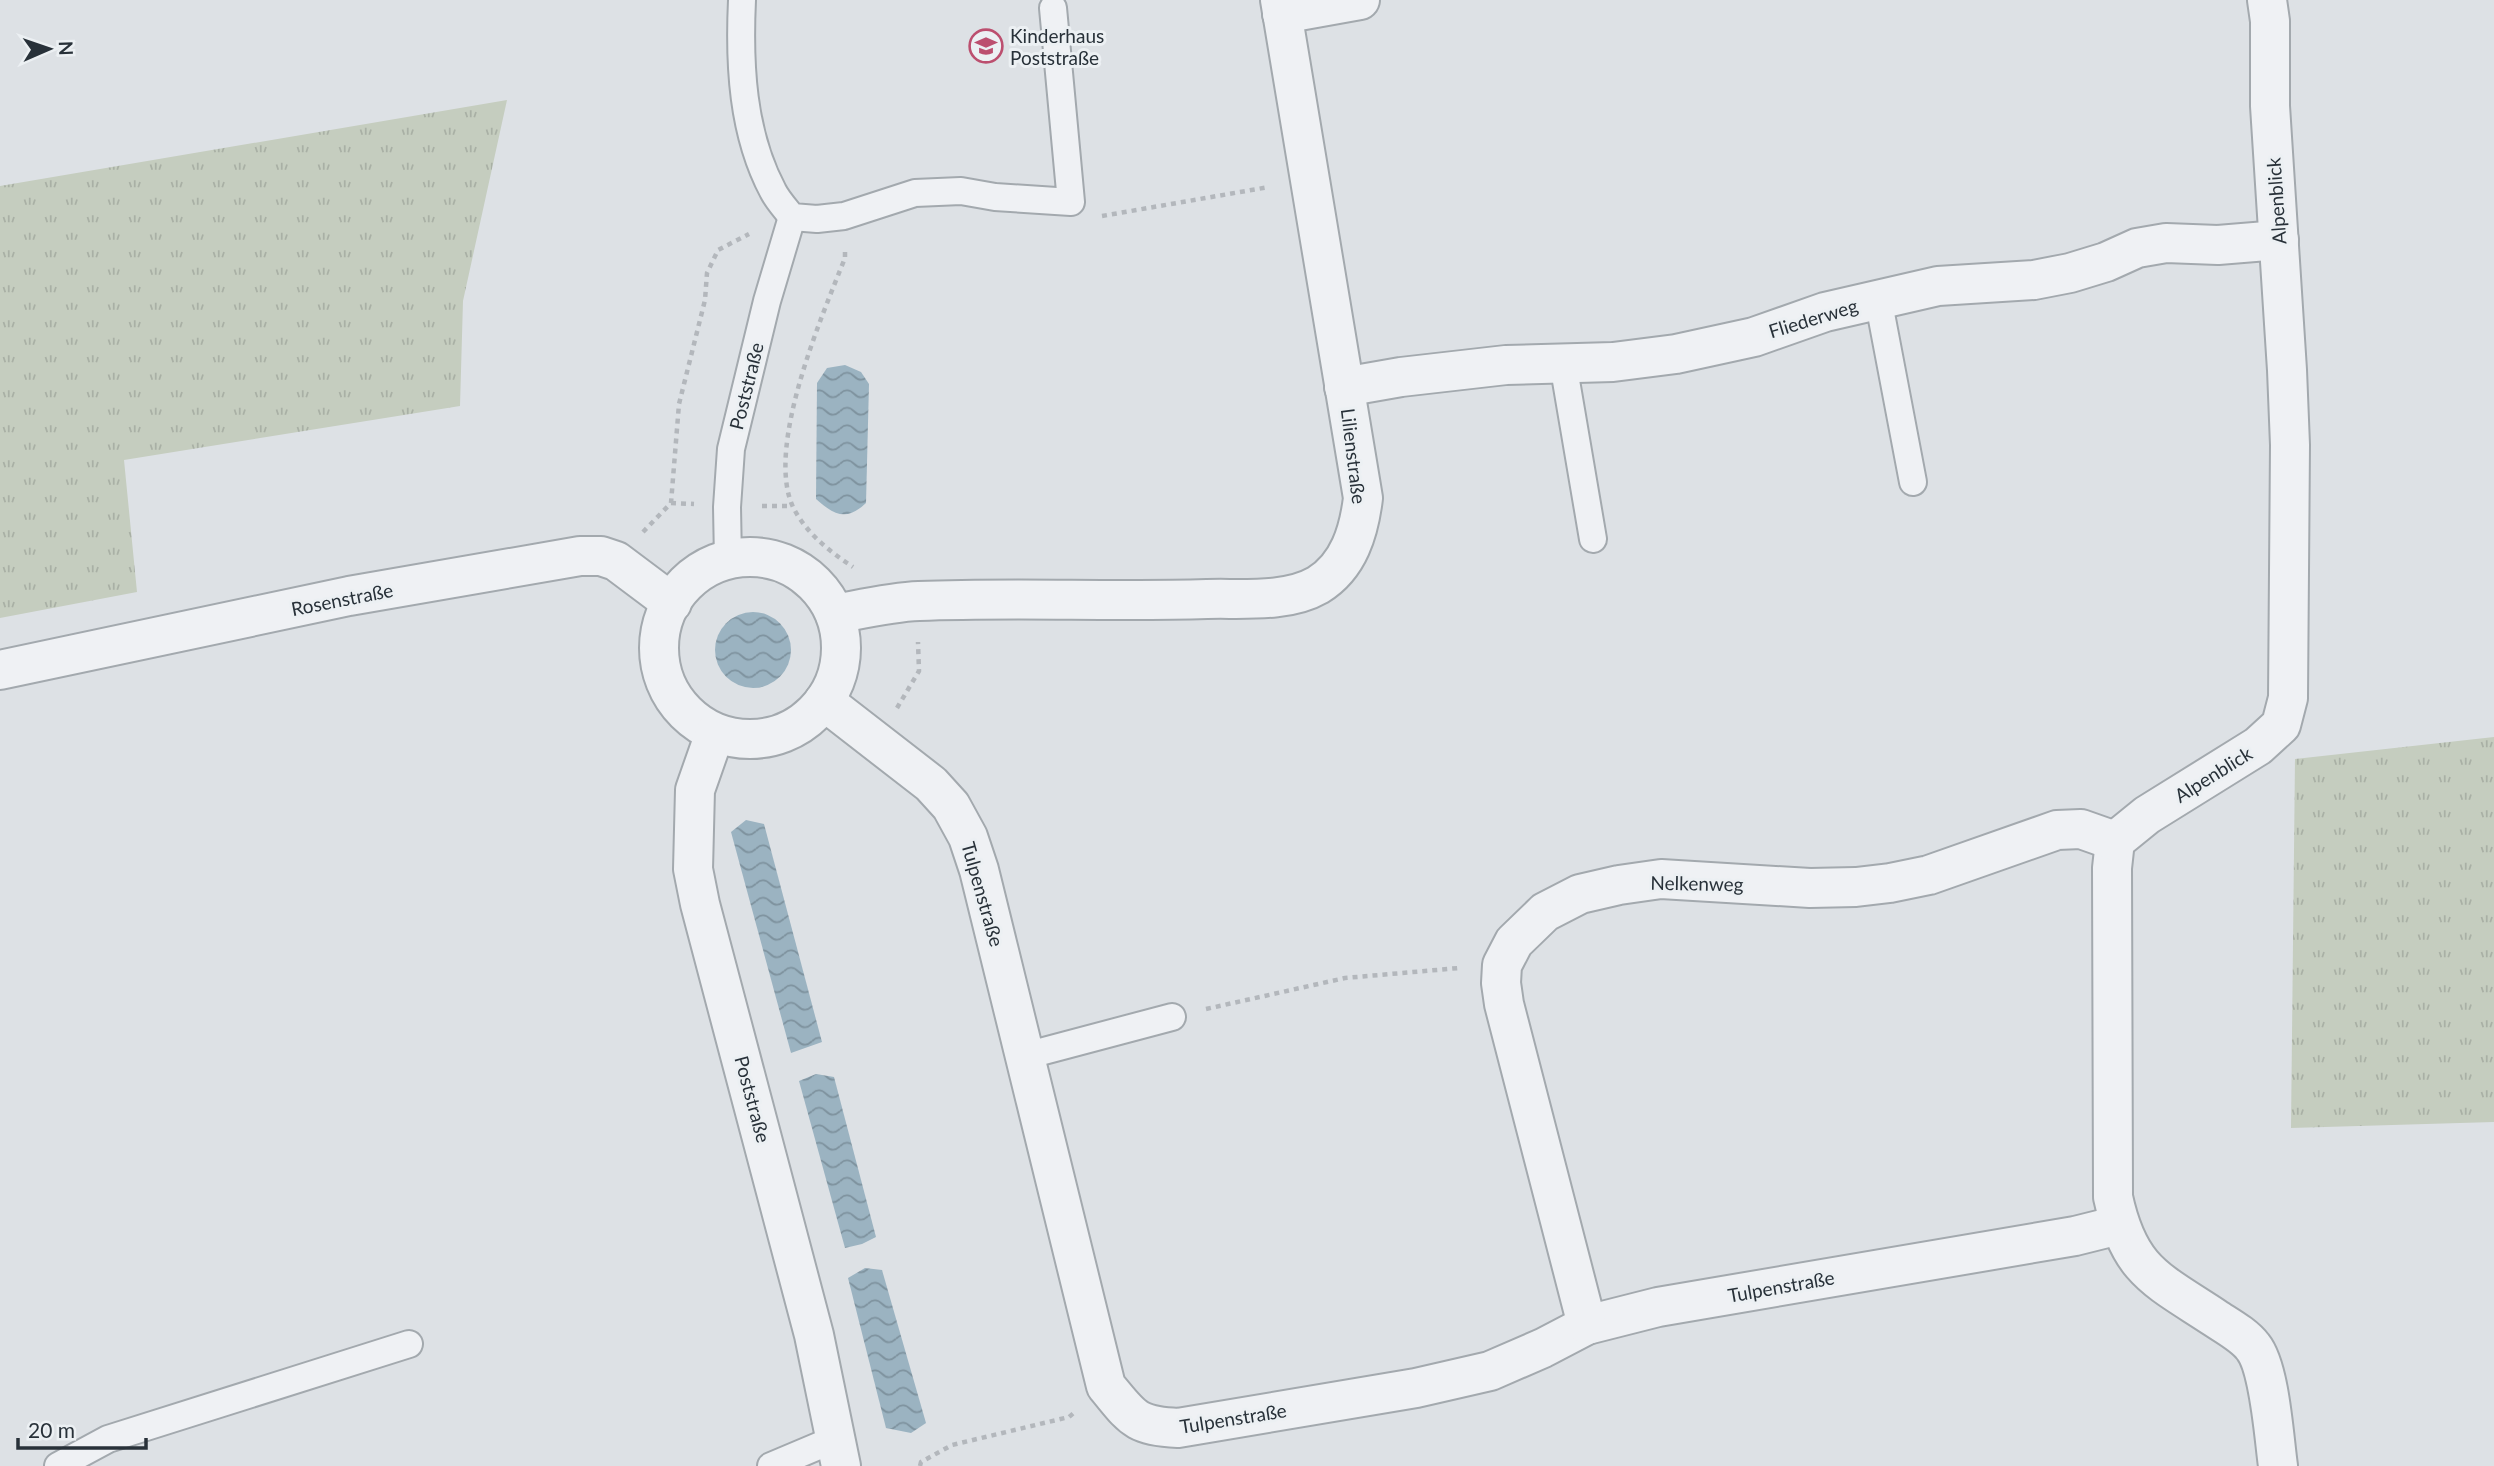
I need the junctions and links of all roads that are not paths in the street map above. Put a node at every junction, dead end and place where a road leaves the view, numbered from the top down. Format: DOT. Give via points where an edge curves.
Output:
graph roads {
  1 [pos="743,0"];
  2 [pos="1360,0"];
  3 [pos="2267,0"];
  4 [pos="1281,7"];
  5 [pos="1053,8"];
  6 [pos="792,217"];
  7 [pos="2278,240"];
  8 [pos="1878,298"];
  9 [pos="1563,363"];
  10 [pos="1344,387"];
  11 [pos="1913,482"];
  12 [pos="1593,539"];
  13 [pos="728,560"];
  14 [pos="672,603"];
  15 [pos="835,614"];
  16 [pos="0,670"];
  17 [pos="824,701"];
  18 [pos="715,733"];
  19 [pos="2115,841"];
  20 [pos="1172,1017"];
  21 [pos="1025,1056"];
  22 [pos="2119,1225"];
  23 [pos="1587,1325"];
  24 [pos="409,1344"];
  25 [pos="838,1452"];
  26 [pos="58,1466"];
  27 [pos="771,1466"];
  28 [pos="2278,1466"];
  1 -- 6 [label="lane" via="741,63 751,128 760,163"];
  2 -- 4 [label="street"];
  3 -- 7 [label="street, Alpenblick"];
  4 -- 10 [label="street, Lilienstraße"];
  5 -- 6 [label="lane" via="1071,202 961,191 915,192 844,216"];
  6 -- 13 [label="lane, Poststraße" via="731,449"];
  7 -- 8 [label="street, Fliederweg" via="2137,247 2106,262 2046,278 1938,286"];
  7 -- 19 [label="street, Alpenblick" via="2290,445 2286,707 2281,725 2258,746"];
  8 -- 9 [label="street, Fliederweg" via="1714,347 1613,362"];
  8 -- 11 [label="lane"];
  9 -- 10 [label="street, Fliederweg" via="1506,365"];
  9 -- 12 [label="lane"];
  10 -- 15 [label="street, Lilienstraße" via="1363,498 1360,525 1350,550 1335,569 1301,592 1158,601 916,601"];
  13 -- 14 [label="street" via="695,576"];
  13 -- 15 [label="street" via="763,558 785,564 806,576"];
  14 -- 16 [label="street, Rosenstraße" via="616,561 580,556 349,596"];
  14 -- 18 [label="street" via="660,636 659,660 666,683 677,704"];
  15 -- 17 [label="street" via="841,637 840,661"];
  17 -- 18 [label="street" via="785,733 738,739"];
  17 -- 21 [label="street, Tulpenstraße" via="931,784 951,806 968,836"];
  18 -- 25 [label="street, Poststraße" via="695,790 693,869 814,1335"];
  19 -- 22 [label="street" via="2113,1197"];
  19 -- 23 [label="street, Nelkenweg" via="2081,829 2057,830 1928,875 1856,887 1661,879 1580,894 1545,912 1514,942 1502,965 1501,983"];
  20 -- 21 [label="lane"];
  21 -- 23 [label="street, Tulpenstraße" via="1106,1386 1133,1418 1154,1427 1178,1428 1416,1388 1490,1371"];
  22 -- 23 [label="street, Tulpenstraße" via="1658,1307"];
  22 -- 28 [label="street" via="2151,1276 2254,1347 2269,1392"];
  24 -- 26 [label="lane" via="108,1439"];
  25 -- 27 [label="lane"];
}
